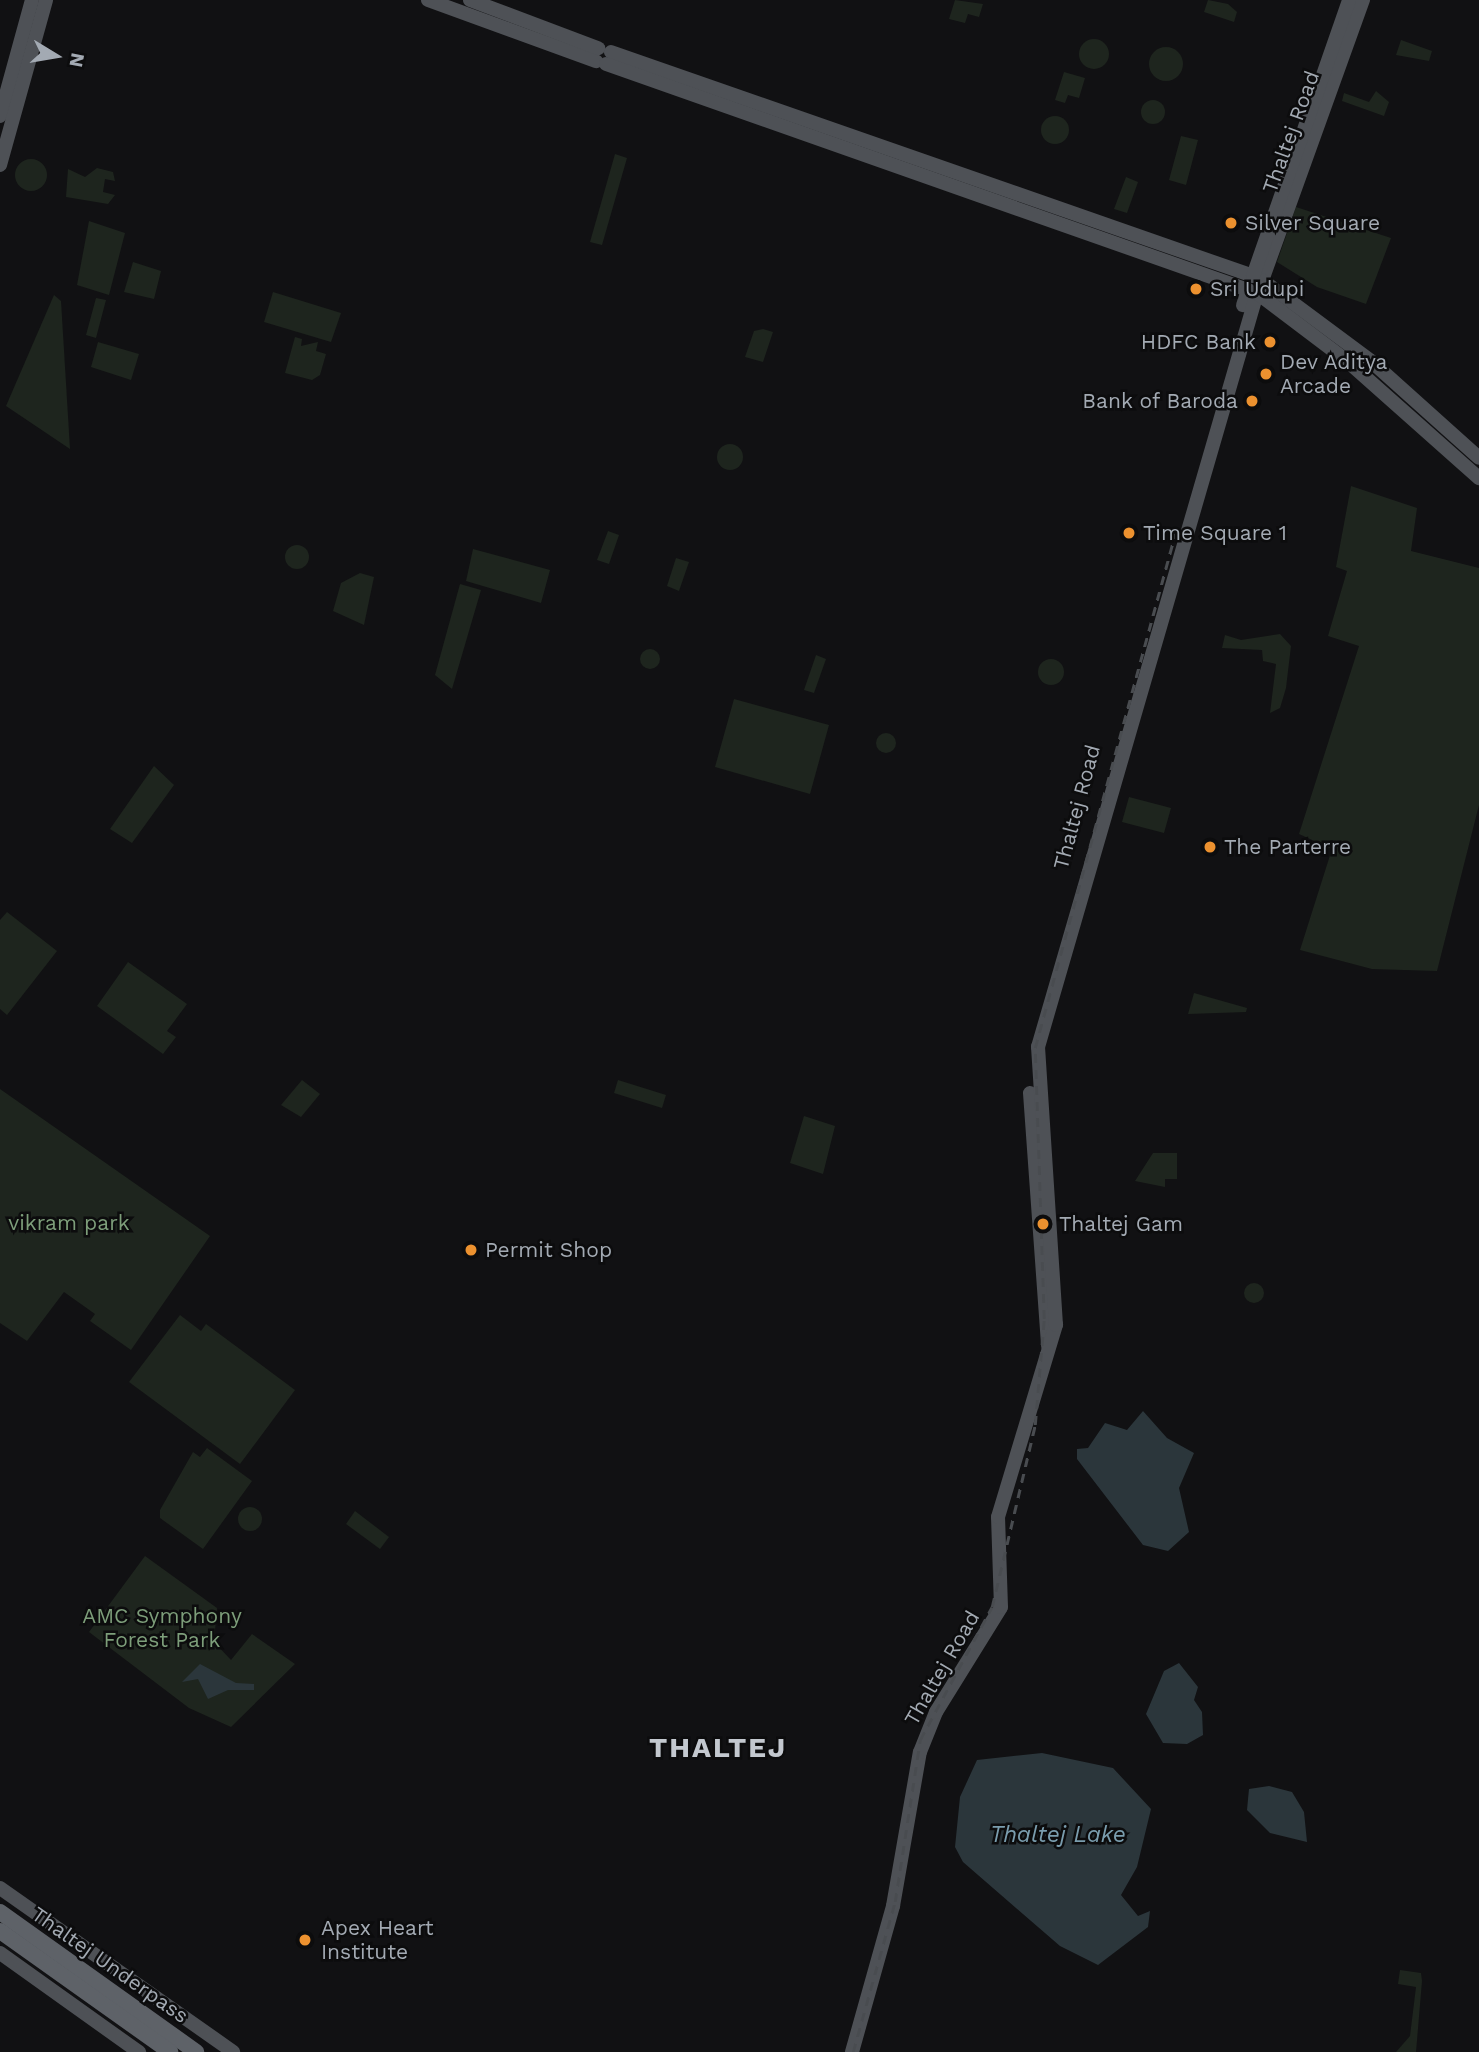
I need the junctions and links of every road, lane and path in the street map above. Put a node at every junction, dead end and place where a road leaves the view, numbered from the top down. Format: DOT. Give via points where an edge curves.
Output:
graph roads {
  1 [pos="32,0"];
  2 [pos="46,0"];
  3 [pos="428,0"];
  4 [pos="470,0"];
  5 [pos="1349,0"];
  6 [pos="1363,0"];
  7 [pos="603,56"];
  8 [pos="0,116"];
  9 [pos="0,165"];
  10 [pos="1255,285"];
  11 [pos="1479,458"];
  12 [pos="1479,478"];
  13 [pos="0,1888"];
  14 [pos="0,1912"];
  15 [pos="0,1931"];
  16 [pos="0,1953"];
  17 [pos="139,2052"];
  18 [pos="170,2052"];
  19 [pos="196,2052"];
  20 [pos="233,2052"];
  21 [pos="852,2052"];
  1 -- 8 [label="main road"];
  2 -- 9 [label="main road"];
  3 -- 7 [label="main road"];
  4 -- 7 [label="main road"];
  5 -- 10 [label="main road, Thaltej Road"];
  6 -- 10 [label="main road, Thaltej Road"];
  7 -- 10 [label="main road"];
  10 -- 11 [label="main road" via="1371,361"];
  10 -- 12 [label="main road"];
  10 -- 21 [label="main road, Thaltej Road" via="1038,1047 1056,1325 1034,1412 998,1517 1001,1607 936,1712 920,1752 893,1906"];
  13 -- 20 [label="main road"];
  14 -- 19 [label="highway, Thaltej Underpass"];
  15 -- 18 [label="highway, Thaltej Underpass"];
  16 -- 17 [label="main road"];
}
